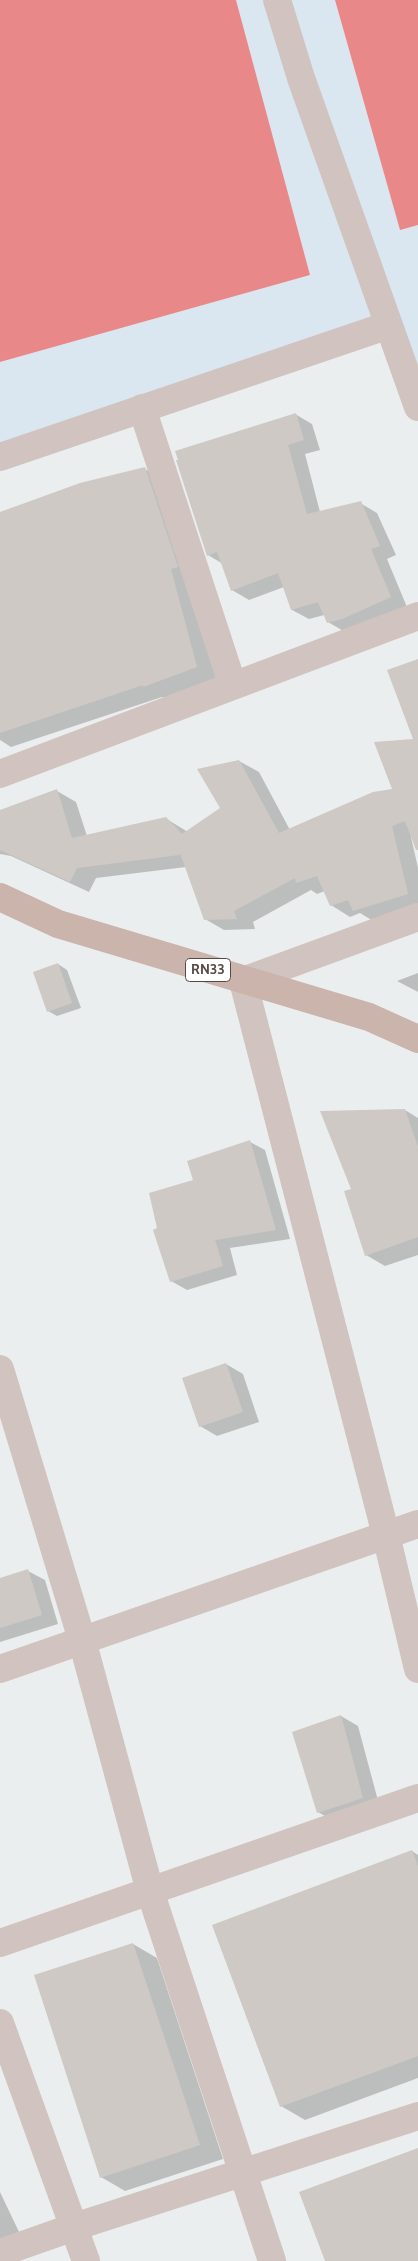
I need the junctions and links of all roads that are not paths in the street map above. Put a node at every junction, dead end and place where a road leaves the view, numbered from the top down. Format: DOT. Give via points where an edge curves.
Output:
graph roads {
  1 [pos="277,0"];
  2 [pos="388,324"];
  3 [pos="418,407"];
  4 [pos="142,408"];
  5 [pos="0,457"];
  6 [pos="418,616"];
  7 [pos="233,686"];
  8 [pos="0,774"];
  9 [pos="0,897"];
  10 [pos="418,917"];
  11 [pos="242,981"];
  12 [pos="418,1039"];
  13 [pos="0,1369"];
  14 [pos="418,1524"];
  15 [pos="386,1535"];
  16 [pos="82,1640"];
  17 [pos="0,1669"];
  18 [pos="418,1669"];
  19 [pos="418,1798"];
  20 [pos="150,1891"];
  21 [pos="0,1943"];
  22 [pos="0,2023"];
  23 [pos="418,2116"];
  24 [pos="243,2173"];
  25 [pos="74,2227"];
  26 [pos="0,2253"];
  27 [pos="86,2261"];
  28 [pos="272,2261"];
  1 -- 2 [label="street" via="301,78"];
  2 -- 3 [label="street"];
  2 -- 4 [label="street"];
  4 -- 5 [label="street"];
  4 -- 7 [label="street"];
  6 -- 7 [label="street"];
  7 -- 8 [label="street"];
  9 -- 11 [label="main road, RN33" via="58,924"];
  10 -- 11 [label="street"];
  11 -- 12 [label="main road, RN33" via="369,1017"];
  11 -- 15 [label="street"];
  13 -- 16 [label="street"];
  14 -- 15 [label="street"];
  15 -- 16 [label="street"];
  15 -- 18 [label="street"];
  16 -- 17 [label="street"];
  16 -- 20 [label="street"];
  19 -- 20 [label="street"];
  20 -- 21 [label="street"];
  20 -- 24 [label="street"];
  22 -- 25 [label="street"];
  23 -- 24 [label="street"];
  24 -- 25 [label="street"];
  24 -- 28 [label="street"];
  25 -- 26 [label="street"];
  25 -- 27 [label="street"];
}
